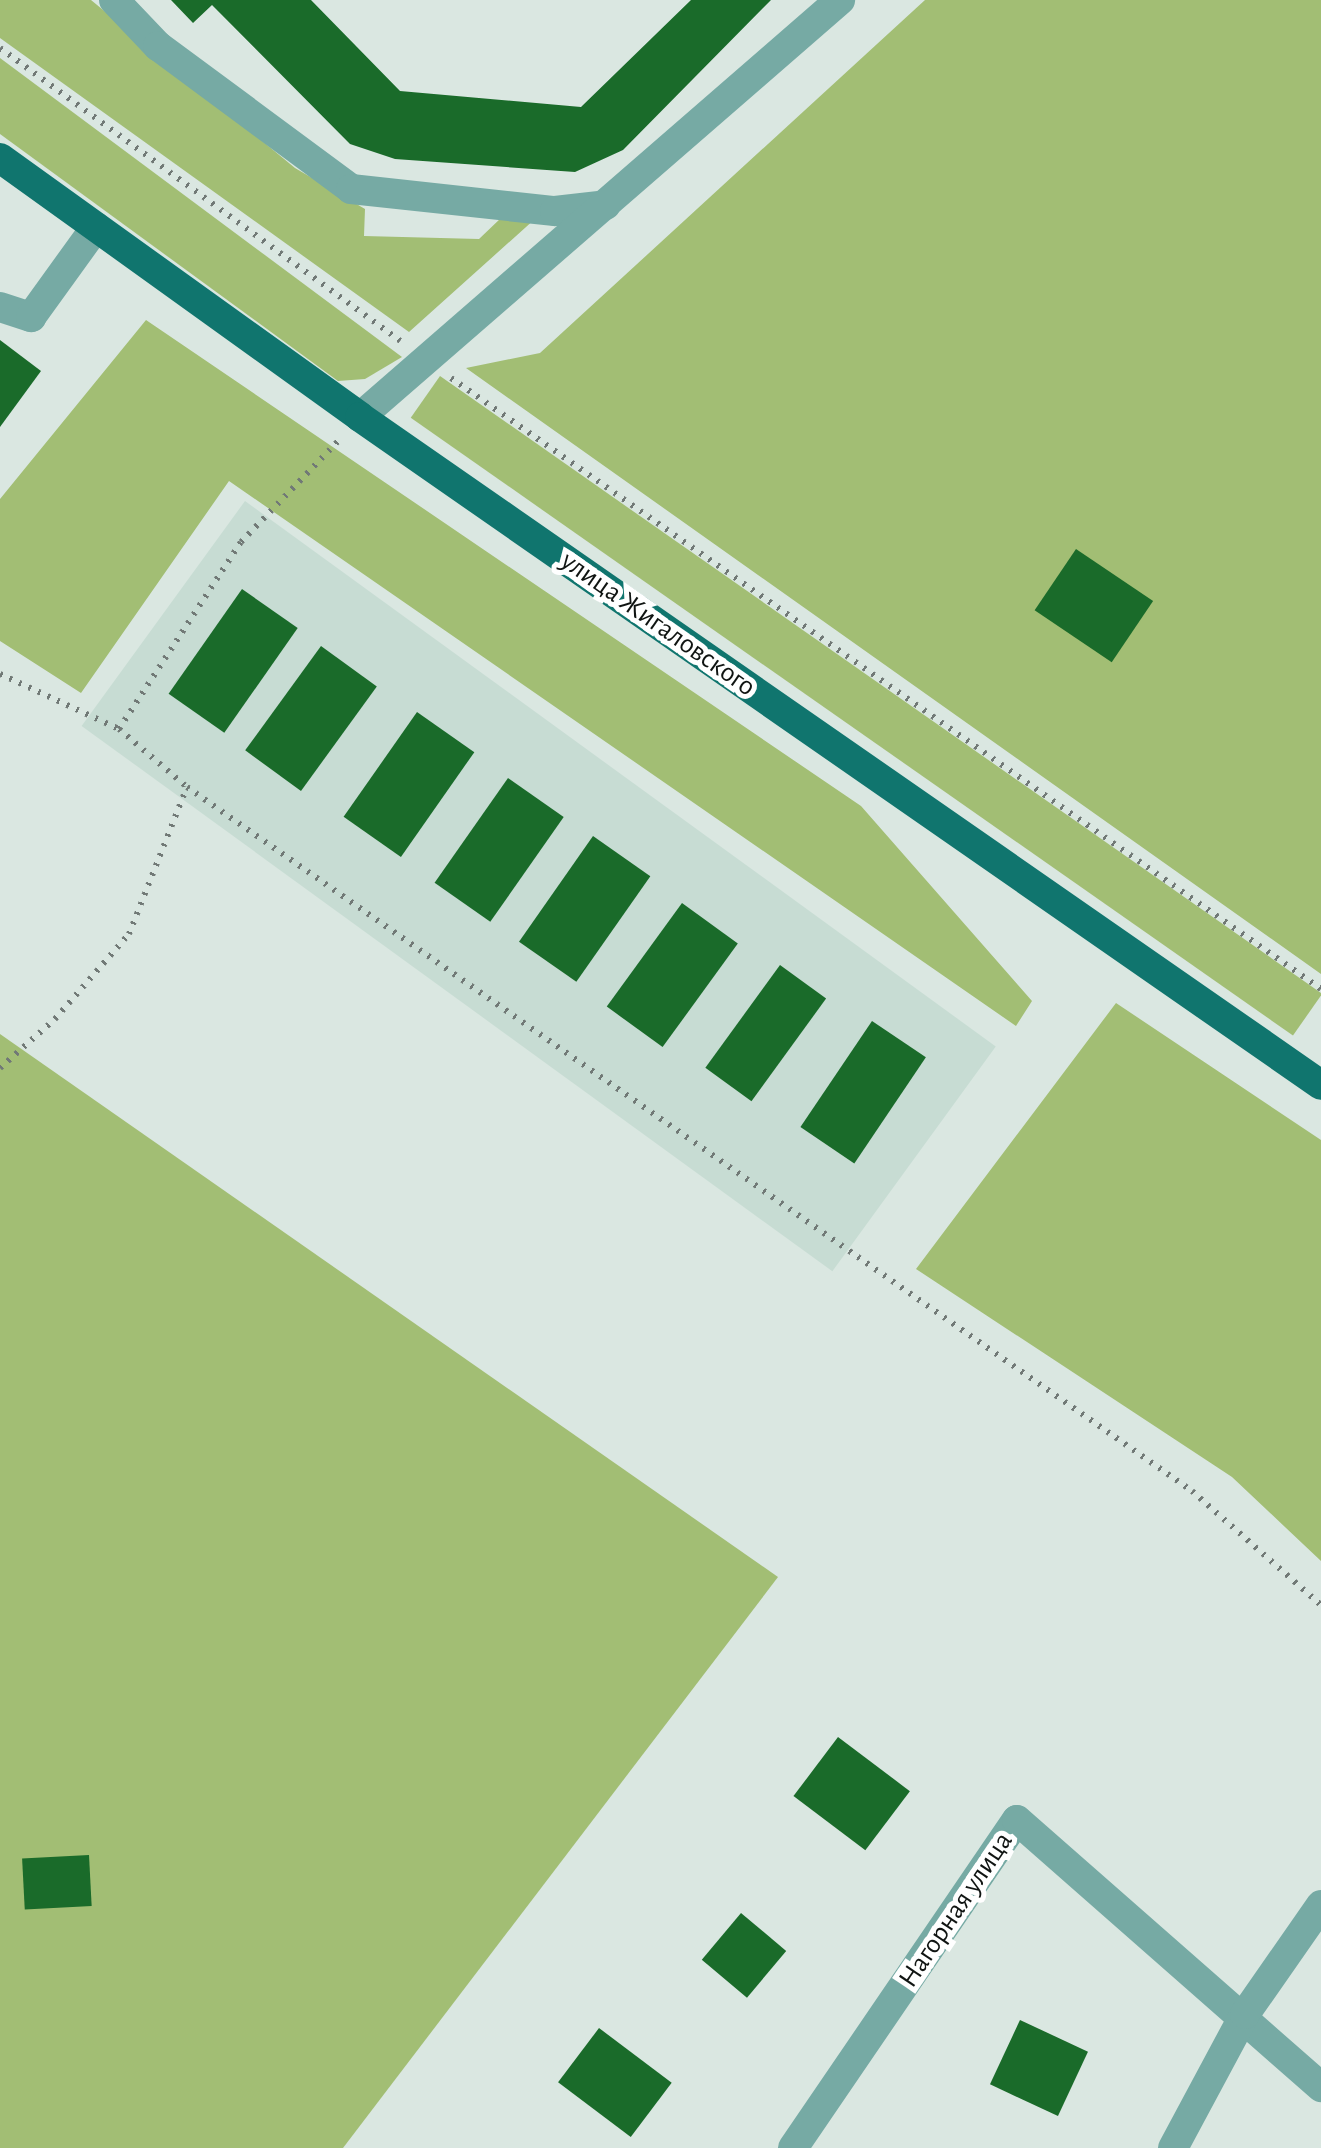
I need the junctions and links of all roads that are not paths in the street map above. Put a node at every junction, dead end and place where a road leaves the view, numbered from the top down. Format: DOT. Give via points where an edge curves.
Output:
graph roads {
  1 [pos="114,0"];
  2 [pos="840,0"];
  3 [pos="0,158"];
  4 [pos="606,205"];
  5 [pos="96,227"];
  6 [pos="0,307"];
  7 [pos="360,417"];
  8 [pos="1321,1084"];
  9 [pos="1321,1906"];
  10 [pos="1244,2014"];
  11 [pos="1321,2087"];
  12 [pos="794,2148"];
  13 [pos="1174,2148"];
  1 -- 4 [label="street" via="158,46 351,189 554,211"];
  2 -- 4 [label="street"];
  3 -- 5 [label="main road, улица Жигаловского"];
  4 -- 7 [label="street"];
  5 -- 6 [label="street" via="32,318"];
  5 -- 7 [label="main road, улица Жигаловского"];
  7 -- 8 [label="main road, улица Жигаловского"];
  9 -- 10 [label="street"];
  10 -- 11 [label="street"];
  10 -- 12 [label="street, Нагорная улица" via="1017,1820"];
  10 -- 13 [label="street"];
}
